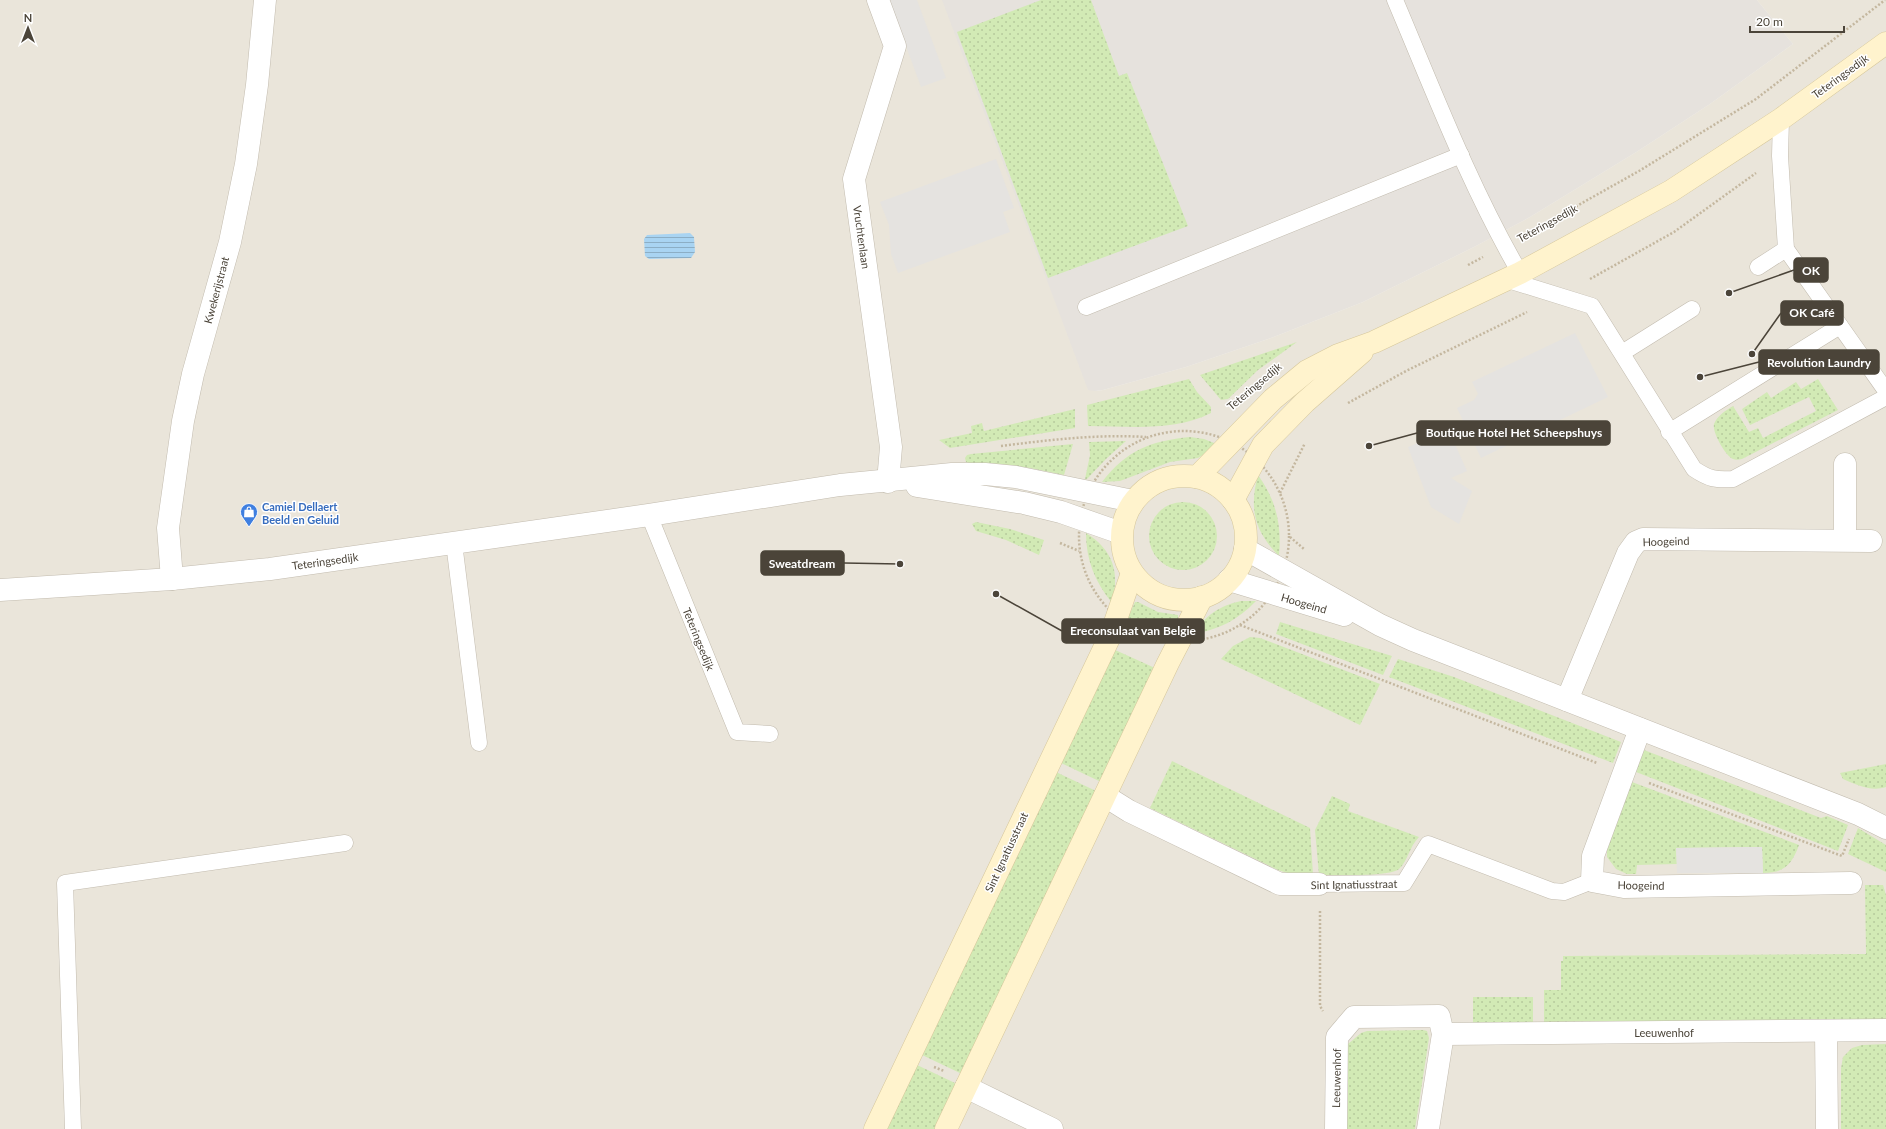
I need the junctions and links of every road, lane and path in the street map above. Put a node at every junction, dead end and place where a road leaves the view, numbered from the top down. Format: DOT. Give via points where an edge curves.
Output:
graph roads {
  1 [pos="265,0"];
  2 [pos="878,0"];
  3 [pos="1395,0"];
  4 [pos="1885,0"];
  5 [pos="1886,43"];
  6 [pos="1781,120"];
  7 [pos="1461,155"];
  8 [pos="1505,246"];
  9 [pos="1786,248"];
  10 [pos="1463,267"];
  11 [pos="1758,267"];
  12 [pos="1514,277"];
  13 [pos="1086,307"];
  14 [pos="1692,309"];
  15 [pos="1840,326"];
  16 [pos="1374,342"];
  17 [pos="1622,353"];
  18 [pos="1886,391"];
  19 [pos="1886,397"];
  20 [pos="1201,431"];
  21 [pos="1669,432"];
  22 [pos="1146,437"];
  23 [pos="1845,464"];
  24 [pos="1198,478"];
  25 [pos="888,482"];
  26 [pos="1233,500"];
  27 [pos="1133,501"];
  28 [pos="649,515"];
  29 [pos="1121,533"];
  30 [pos="1845,540"];
  31 [pos="1871,541"];
  32 [pos="454,542"];
  33 [pos="1245,549"];
  34 [pos="1078,551"];
  35 [pos="1132,573"];
  36 [pos="172,580"];
  37 [pos="1229,580"];
  38 [pos="0,590"];
  39 [pos="1202,597"];
  40 [pos="1098,599"];
  41 [pos="1240,625"];
  42 [pos="1380,625"];
  43 [pos="1567,700"];
  44 [pos="1640,729"];
  45 [pos="770,734"];
  46 [pos="479,743"];
  47 [pos="1622,773"];
  48 [pos="1105,796"];
  49 [pos="1858,814"];
  50 [pos="1886,828"];
  51 [pos="345,843"];
  52 [pos="1592,881"];
  53 [pos="1851,883"];
  54 [pos="1319,884"];
  55 [pos="1886,1030"];
  56 [pos="1826,1031"];
  57 [pos="1442,1034"];
  58 [pos="1336,1037"];
  59 [pos="909,1056"];
  60 [pos="967,1085"];
  61 [pos="73,1129"];
  62 [pos="875,1129"];
  63 [pos="946,1129"];
  64 [pos="1052,1129"];
  65 [pos="1336,1129"];
  66 [pos="1428,1129"];
  67 [pos="1827,1129"];
  1 -- 36 [label="street, Kwekerijstraat" via="246,164 230,242 193,374 183,421 168,528"];
  2 -- 25 [label="street, Vruchtenlaan" via="895,46 854,179 890,447"];
  3 -- 7 [label="lane"];
  4 -- 8 [label="path, Teteringsedijk" via="1756,99 1639,171"];
  5 -- 6 [label="main road, Teteringsedijk"];
  6 -- 9 [label="lane" via="1780,156"];
  6 -- 12 [label="main road, Teteringsedijk" via="1671,191"];
  7 -- 8 [label="lane"];
  7 -- 13 [label="lane"];
  8 -- 10 [label="path, Teteringsedijk"];
  8 -- 12 [label="lane"];
  9 -- 11 [label="lane"];
  9 -- 15 [label="lane"];
  12 -- 16 [label="main road, Teteringsedijk"];
  12 -- 17 [label="lane" via="1592,306"];
  14 -- 17 [label="lane"];
  15 -- 18 [label="lane"];
  15 -- 21 [label="lane"];
  16 -- 24 [label="main road, Teteringsedijk" via="1338,355 1307,371 1273,399"];
  16 -- 26 [label="main road, Teteringsedijk" via="1305,402 1263,445"];
  17 -- 21 [label="lane"];
  19 -- 21 [label="lane" via="1733,478 1719,480 1706,477 1694,469"];
  20 -- 22 [label="path" via="1174,431"];
  23 -- 30 [label="street"];
  24 -- 26 [label="main road" via="1211,482"];
  24 -- 27 [label="main road" via="1180,476 1162,480 1146,488"];
  25 -- 27 [label="street, Teteringsedijk" via="952,474 993,475 1016,477"];
  25 -- 28 [label="street, Teteringsedijk" via="840,485"];
  25 -- 29 [label="street, Teteringsedijk" via="1024,503 1061,512"];
  26 -- 33 [label="main road" via="1242,515 1246,532"];
  27 -- 29 [label="main road" via="1125,516"];
  28 -- 32 [label="street, Teteringsedijk"];
  28 -- 45 [label="lane, Teteringsedijk" via="737,732"];
  29 -- 35 [label="main road" via="1122,547"];
  30 -- 31 [label="street, Hoogeind"];
  30 -- 43 [label="street, Hoogeind" via="1643,539 1636,542 1628,553"];
  32 -- 36 [label="street, Teteringsedijk" via="270,569"];
  32 -- 46 [label="lane"];
  33 -- 37 [label="main road" via="1239,566"];
  33 -- 42 [label="street, Hoogeind"];
  34 -- 40 [label="path" via="1084,572"];
  35 -- 39 [label="main road" via="1145,587 1163,597 1182,600"];
  35 -- 59 [label="main road, Sint Ignatiusstraat" via="1111,634"];
  36 -- 38 [label="street, Teteringsedijk"];
  37 -- 39 [label="main road" via="1217,590"];
  37 -- 42 [label="street, Hoogeind"];
  39 -- 48 [label="main road"];
  41 -- 47 [label="path"];
  42 -- 43 [label="street, Hoogeind"];
  43 -- 44 [label="street, Hoogeind"];
  44 -- 47 [label="street"];
  44 -- 49 [label="street, Hoogeind"];
  47 -- 49 [label="path" via="1842,856"];
  47 -- 52 [label="street" via="1593,856"];
  48 -- 54 [label="street, Sint Ignatiusstraat" via="1280,884"];
  48 -- 60 [label="main road"];
  49 -- 50 [label="street, Hoogeind"];
  51 -- 61 [label="lane" via="65,883"];
  52 -- 53 [label="street, Hoogeind" via="1624,886"];
  52 -- 54 [label="lane, Sint Ignatiusstraat" via="1564,892 1552,891 1428,844 1404,883"];
  54 -- 58 [label="path" via="1320,1006"];
  55 -- 56 [label="street, Leeuwenhof"];
  56 -- 57 [label="street, Leeuwenhof"];
  56 -- 67 [label="street"];
  57 -- 58 [label="street, Leeuwenhof" via="1439,1016 1354,1017"];
  57 -- 66 [label="street, Leeuwenhof"];
  58 -- 65 [label="street, Leeuwenhof"];
  59 -- 60 [label="path"];
  59 -- 62 [label="main road, Sint Ignatiusstraat"];
  60 -- 63 [label="main road"];
  60 -- 64 [label="street"];
}
